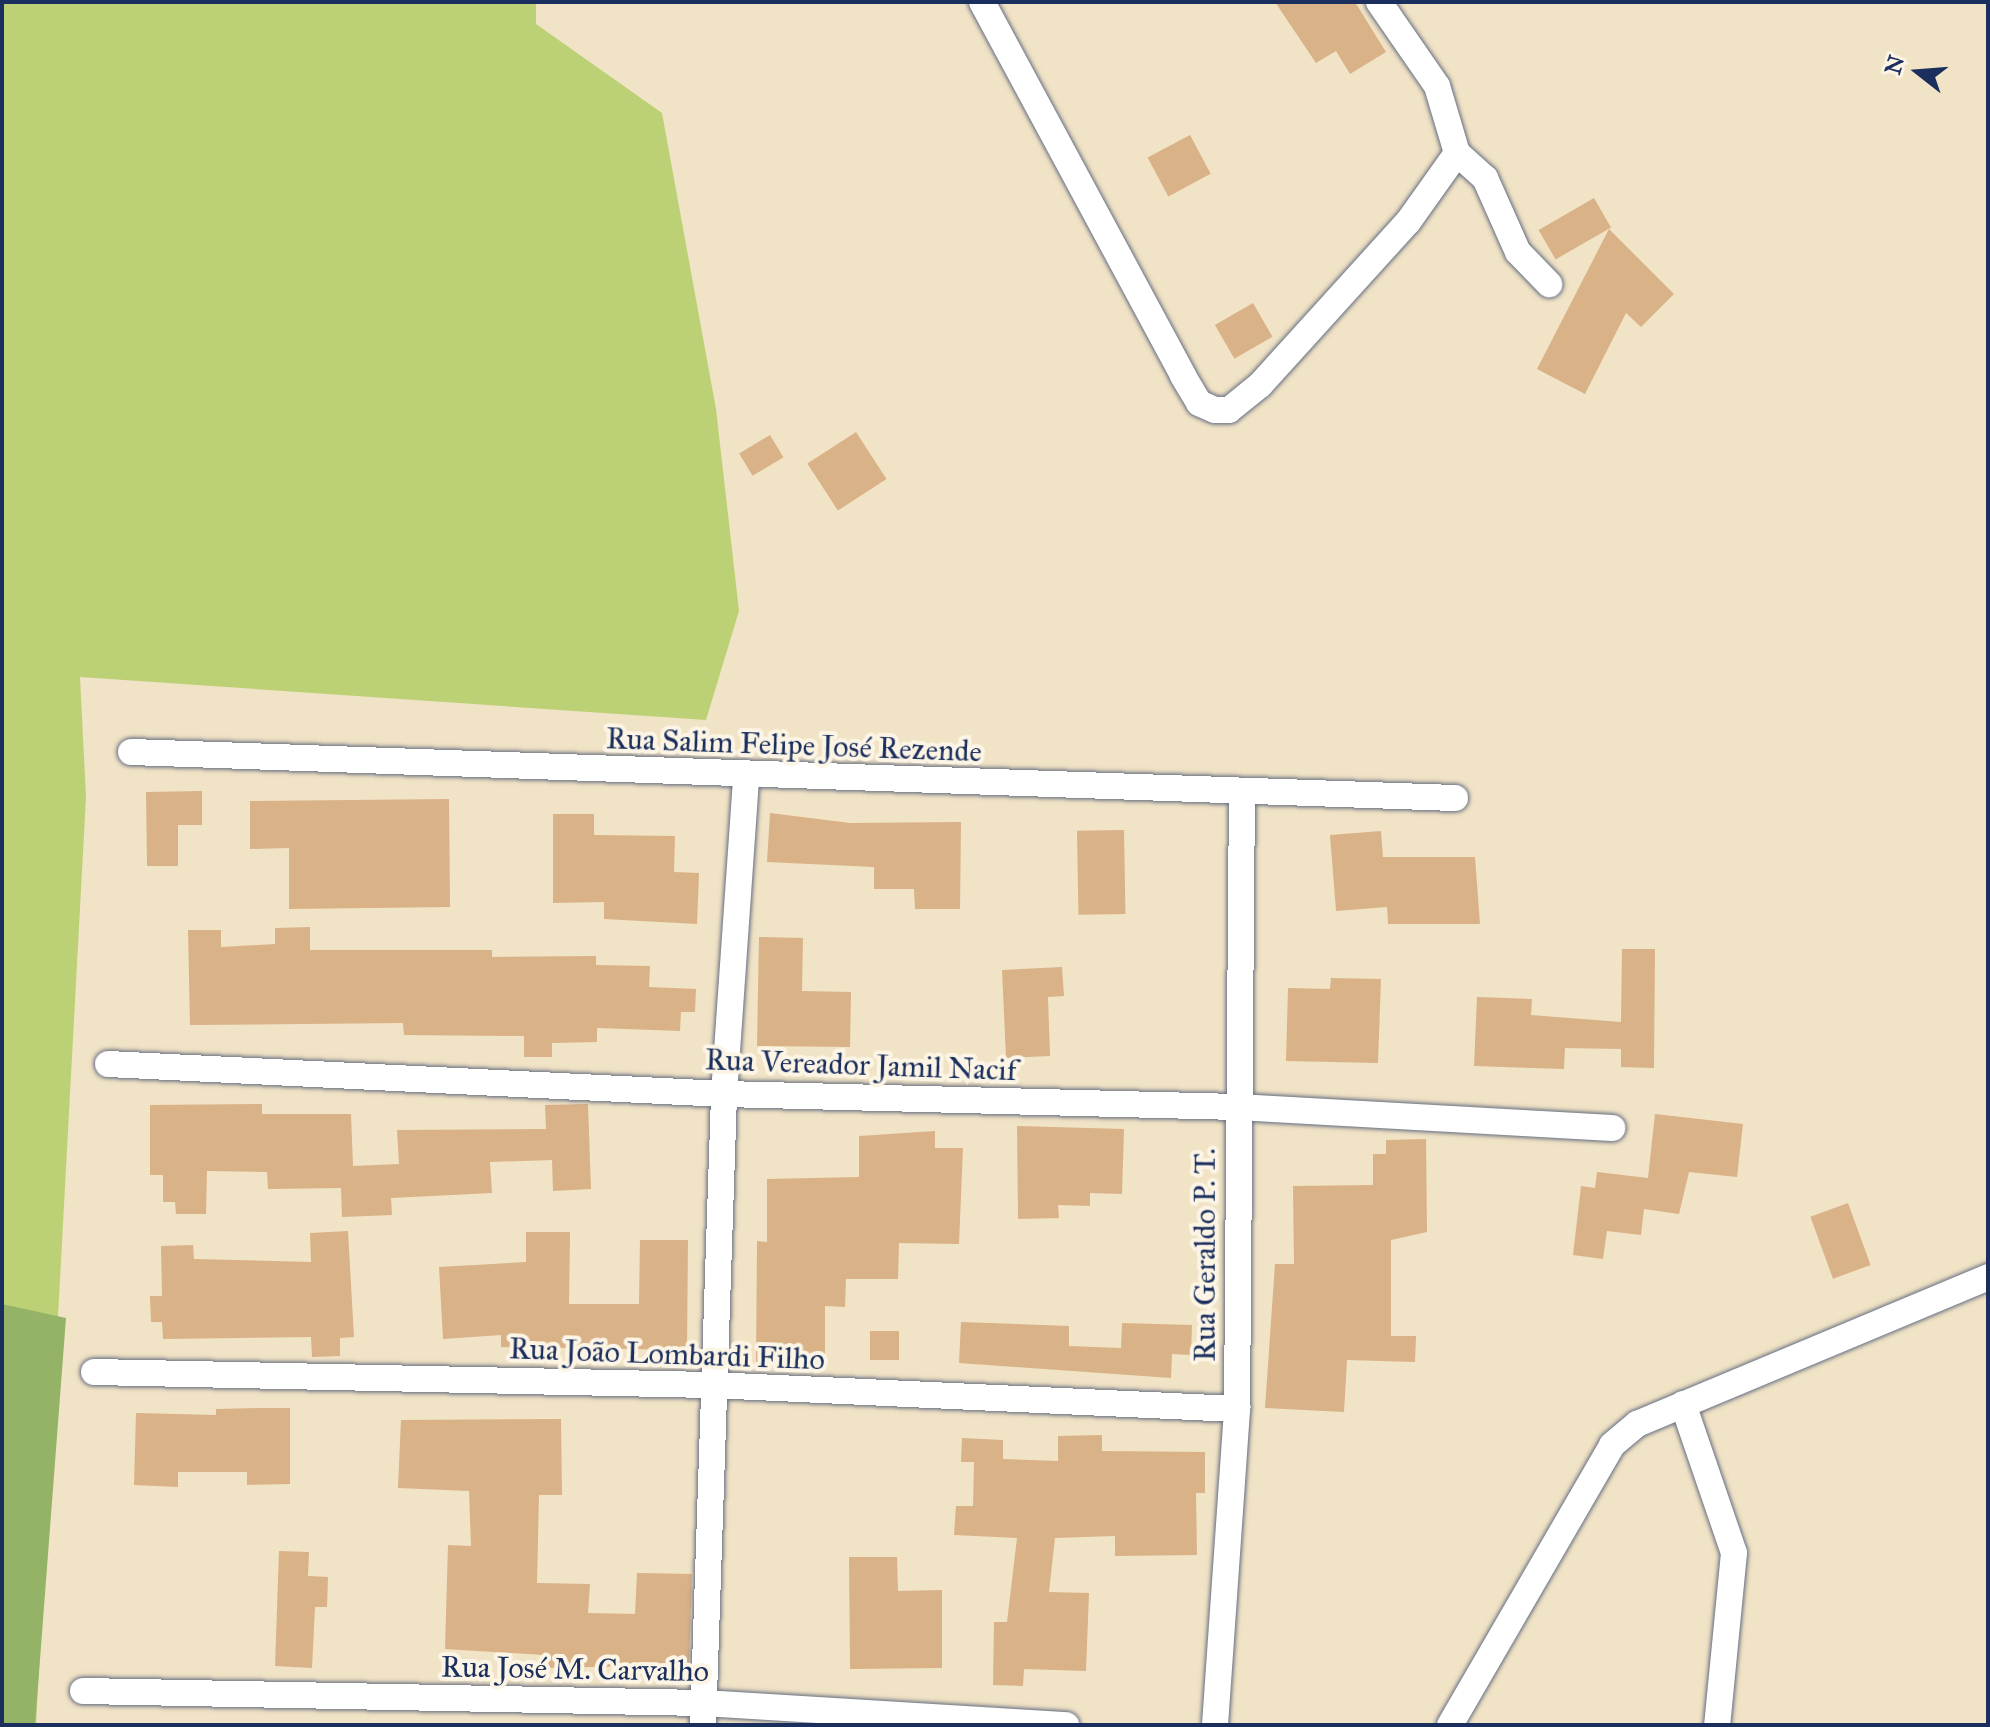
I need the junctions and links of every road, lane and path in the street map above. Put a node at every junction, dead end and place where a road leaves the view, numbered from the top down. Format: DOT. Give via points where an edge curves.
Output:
graph roads {
  1 [pos="982,2"];
  2 [pos="1379,2"];
  3 [pos="1457,153"];
  4 [pos="1549,284"];
  5 [pos="131,752"];
  6 [pos="746,776"];
  7 [pos="1242,791"];
  8 [pos="1455,798"];
  9 [pos="108,1064"];
  10 [pos="724,1094"];
  11 [pos="1237,1107"];
  12 [pos="1612,1128"];
  13 [pos="1988,1277"];
  14 [pos="94,1372"];
  15 [pos="712,1385"];
  16 [pos="1683,1404"];
  17 [pos="1237,1409"];
  18 [pos="83,1691"];
  19 [pos="703,1714"];
  20 [pos="1217,1721"];
  21 [pos="1012,1722"];
  22 [pos="1066,1725"];
  23 [pos="1450,1725"];
  24 [pos="1717,1725"];
  1 -- 3 [label="street" via="1183,376 1199,403 1215,410 1229,410 1260,385 1408,222"];
  2 -- 3 [label="street" via="1437,86"];
  3 -- 4 [label="street" via="1485,178 1518,252"];
  5 -- 6 [label="street, Rua Salim Felipe José Rezende"];
  6 -- 7 [label="street, Rua Salim Felipe José Rezende"];
  6 -- 10 [label="street"];
  7 -- 8 [label="street, Rua Salim Felipe José Rezende"];
  7 -- 11 [label="street, Rua Geraldo P. T."];
  9 -- 10 [label="street, Rua Vereador Jamil Nacif"];
  10 -- 11 [label="street, Rua Vereador Jamil Nacif"];
  10 -- 15 [label="street"];
  11 -- 12 [label="street, Rua Vereador Jamil Nacif"];
  11 -- 17 [label="street, Rua Geraldo P. T."];
  13 -- 16 [label="street"];
  14 -- 15 [label="street, Rua João Lombardi Filho"];
  15 -- 17 [label="street, Rua João Lombardi Filho"];
  15 -- 19 [label="street"];
  16 -- 23 [label="street" via="1637,1424 1612,1445"];
  16 -- 24 [label="street" via="1734,1553"];
  17 -- 20 [label="street, Rua Geraldo P. T."];
  18 -- 19 [label="street, Rua José M. Carvalho"];
  19 -- 21 [label="street, Rua José M. Carvalho"];
  21 -- 22 [label="street, Rua José M. Carvalho"];
}
